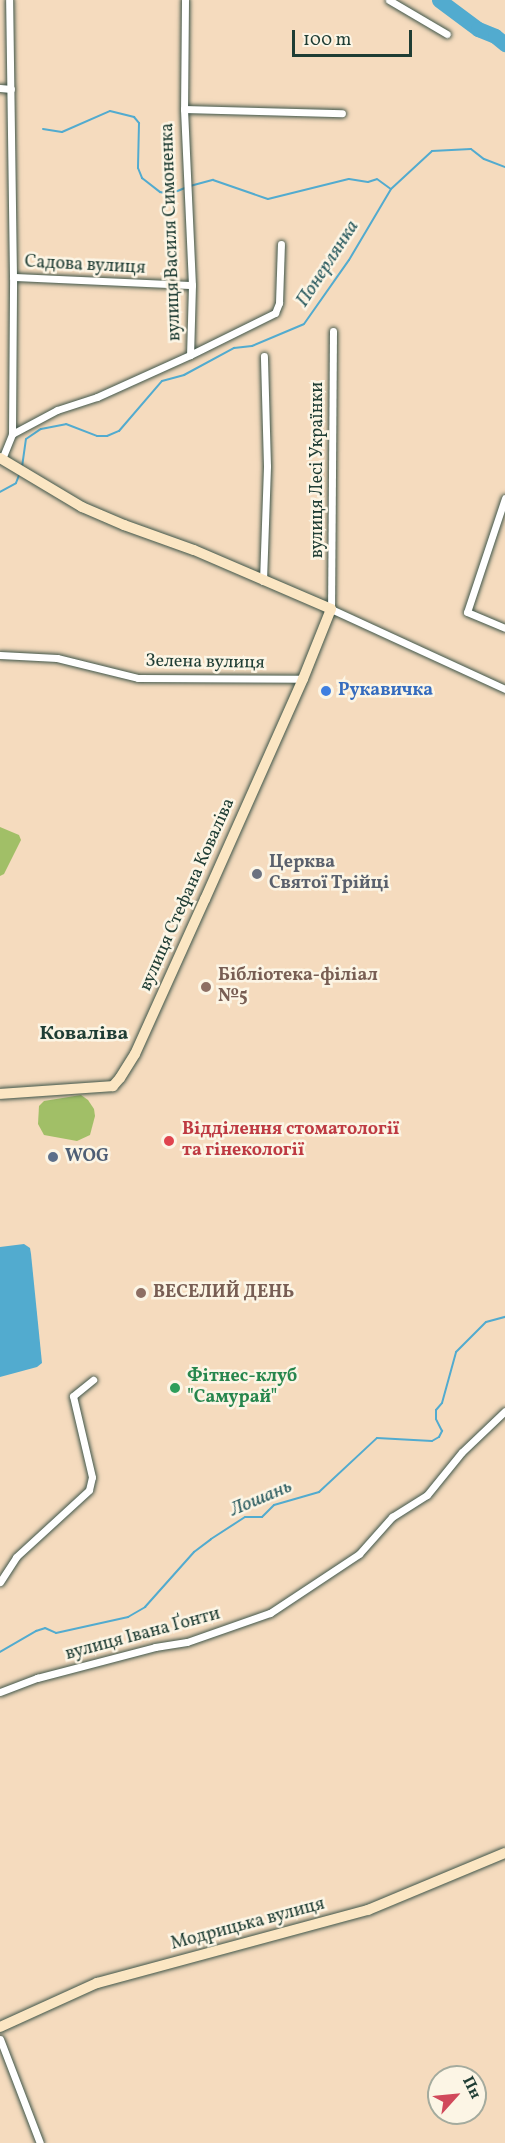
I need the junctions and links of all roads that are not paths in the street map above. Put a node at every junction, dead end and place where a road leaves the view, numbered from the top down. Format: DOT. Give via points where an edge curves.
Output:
graph roads {
  1 [pos="9,0"];
  2 [pos="185,0"];
  3 [pos="388,0"];
  4 [pos="447,34"];
  5 [pos="0,88"];
  6 [pos="11,89"];
  7 [pos="184,109"];
  8 [pos="342,112"];
  9 [pos="281,244"];
  10 [pos="13,278"];
  11 [pos="192,285"];
  12 [pos="333,331"];
  13 [pos="190,355"];
  14 [pos="264,356"];
  15 [pos="12,434"];
  16 [pos="1,458"];
  17 [pos="505,498"];
  18 [pos="263,581"];
  19 [pos="331,609"];
  20 [pos="505,628"];
  21 [pos="0,655"];
  22 [pos="303,679"];
  23 [pos="505,689"];
  24 [pos="0,1094"];
  25 [pos="93,1380"];
  26 [pos="505,1411"];
  27 [pos="0,1582"];
  28 [pos="0,1692"];
  29 [pos="505,1853"];
  30 [pos="0,2027"];
  31 [pos="0,2039"];
  32 [pos="40,2143"];
  1 -- 6 [label="street"];
  2 -- 7 [label="street, вулиця Василя Симоненка"];
  3 -- 4 [label="street"];
  5 -- 6 [label="street"];
  6 -- 10 [label="street"];
  7 -- 8 [label="street, вулиця Василя Симоненка"];
  7 -- 11 [label="street, вулиця Василя Симоненка"];
  9 -- 13 [label="street, вулиця Василя Симоненка" via="279,303 275,313"];
  10 -- 11 [label="street, Садова вулиця"];
  10 -- 15 [label="street"];
  11 -- 13 [label="street, вулиця Василя Симоненка"];
  12 -- 19 [label="street, вулиця Лесі Українки"];
  13 -- 15 [label="street, вулиця Василя Симоненка" via="97,397 57,410"];
  14 -- 18 [label="street" via="267,466"];
  15 -- 16 [label="street"];
  16 -- 18 [label="street" via="82,507"];
  17 -- 20 [label="street" via="467,612"];
  18 -- 19 [label="street"];
  19 -- 22 [label="street, вулиця Стефана Коваліва"];
  19 -- 23 [label="street"];
  21 -- 22 [label="street, Зелена вулиця" via="57,658 138,678"];
  22 -- 24 [label="street, вулиця Стефана Коваліва" via="155,1010 120,1078 113,1086 94,1089"];
  25 -- 27 [label="street" via="73,1396 92,1477 89,1490 16,1557"];
  26 -- 28 [label="street, вулиця Івана Ґонти" via="462,1452 427,1495 392,1517 359,1554 270,1613 210,1635 37,1678"];
  29 -- 30 [label="street, Модрицька вулиця" via="368,1910 97,1983"];
  31 -- 32 [label="street"];
}
